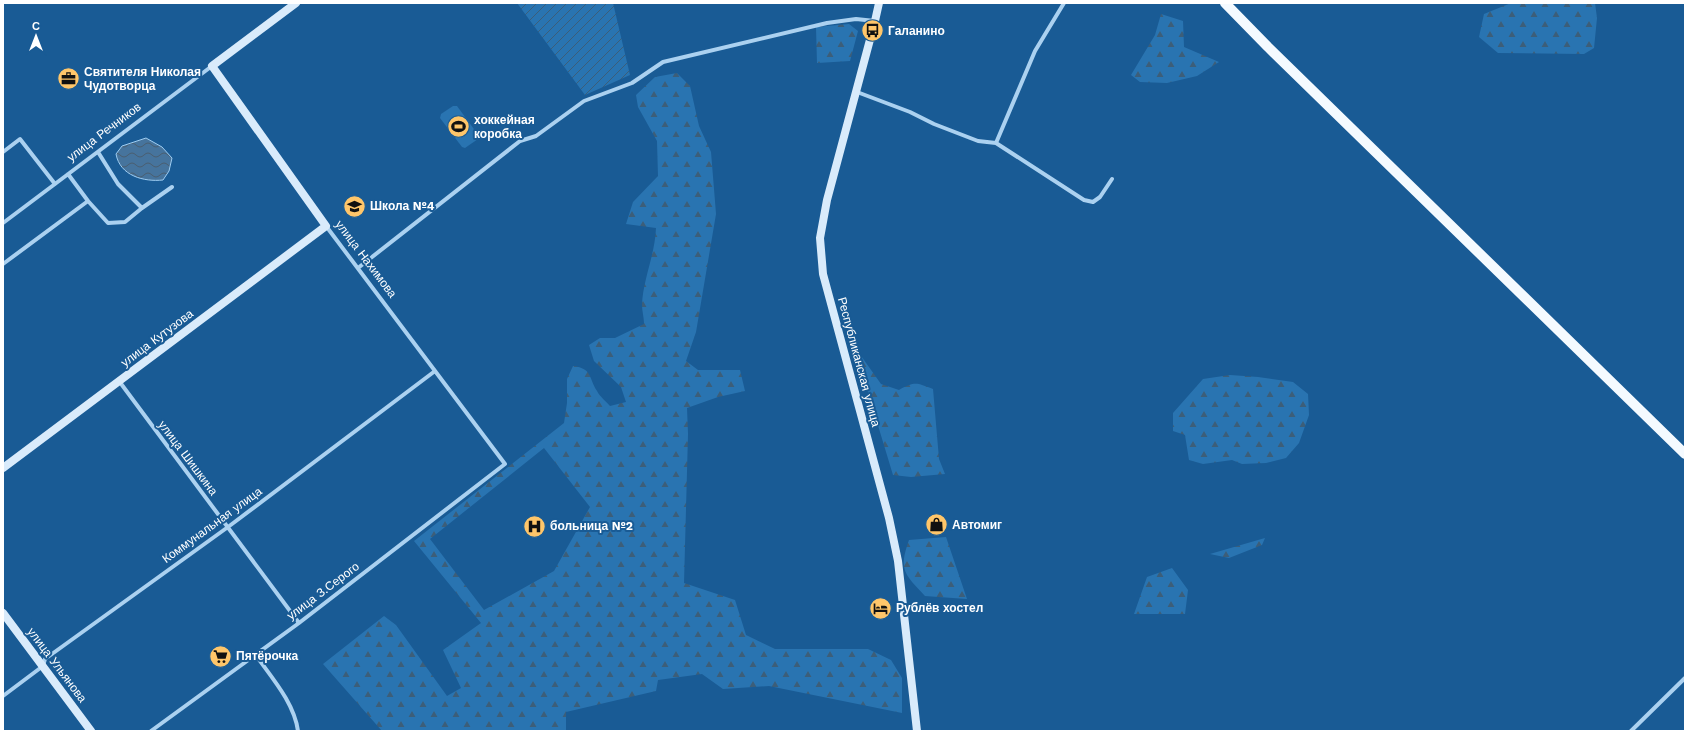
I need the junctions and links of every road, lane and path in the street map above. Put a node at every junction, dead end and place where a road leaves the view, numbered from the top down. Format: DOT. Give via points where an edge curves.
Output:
graph roads {
  1 [pos="296,3"];
  2 [pos="879,3"];
  3 [pos="1064,3"];
  4 [pos="1225,3"];
  5 [pos="875,21"];
  6 [pos="212,66"];
  7 [pos="857,92"];
  8 [pos="996,142"];
  9 [pos="3,152"];
  10 [pos="98,152"];
  11 [pos="68,174"];
  12 [pos="1112,179"];
  13 [pos="55,184"];
  14 [pos="172,187"];
  15 [pos="88,201"];
  16 [pos="142,208"];
  17 [pos="3,223"];
  18 [pos="326,226"];
  19 [pos="3,264"];
  20 [pos="358,268"];
  21 [pos="435,371"];
  22 [pos="119,382"];
  23 [pos="1685,454"];
  24 [pos="505,464"];
  25 [pos="3,468"];
  26 [pos="228,527"];
  27 [pos="3,613"];
  28 [pos="299,623"];
  29 [pos="255,654"];
  30 [pos="43,666"];
  31 [pos="1685,678"];
  32 [pos="3,696"];
  33 [pos="91,731"];
  34 [pos="151,731"];
  35 [pos="298,731"];
  36 [pos="917,731"];
  37 [pos="1631,731"];
  1 -- 6 [label="street, улица Речников"];
  2 -- 5 [label="street, Республиканская улица"];
  3 -- 8 [label="street" via="1035,51"];
  4 -- 23 [label="main road"];
  5 -- 7 [label="street, Республиканская улица"];
  5 -- 20 [label="street" via="827,23 663,62 632,83 584,101 536,136 520,141"];
  6 -- 10 [label="street, улица Речников"];
  6 -- 18 [label="street, улица Нахимова"];
  7 -- 8 [label="street" via="978,141"];
  7 -- 36 [label="street, Республиканская улица" via="827,200 820,238 823,274 889,518 898,561"];
  8 -- 12 [label="street" via="1084,200 1093,202 1100,197"];
  9 -- 13 [label="street" via="20,140"];
  10 -- 11 [label="street, улица Речников"];
  10 -- 16 [label="street" via="118,184"];
  11 -- 13 [label="street, улица Речников"];
  11 -- 15 [label="street"];
  13 -- 17 [label="street, улица Речников"];
  14 -- 16 [label="street"];
  15 -- 16 [label="street" via="108,223 124,222"];
  15 -- 19 [label="street"];
  18 -- 20 [label="street, улица Нахимова"];
  18 -- 22 [label="street, улица Кутузова"];
  20 -- 21 [label="street, улица Нахимова"];
  21 -- 24 [label="street, улица Нахимова"];
  21 -- 26 [label="street, Коммунальная улица"];
  22 -- 25 [label="street, улица Кутузова"];
  22 -- 26 [label="street, улица Шишкина"];
  24 -- 28 [label="street, улица З.Серого"];
  26 -- 28 [label="street, улица Шишкина"];
  26 -- 30 [label="street, Коммунальная улица" via="45,659"];
  27 -- 30 [label="street, улица Ульянова"];
  28 -- 29 [label="street, улица З.Серого"];
  29 -- 34 [label="street, улица З.Серого"];
  29 -- 35 [label="street" via="288,702 296,718"];
  30 -- 32 [label="street, Коммунальная улица"];
  30 -- 33 [label="street, улица Ульянова"];
  31 -- 37 [label="street"];
}
